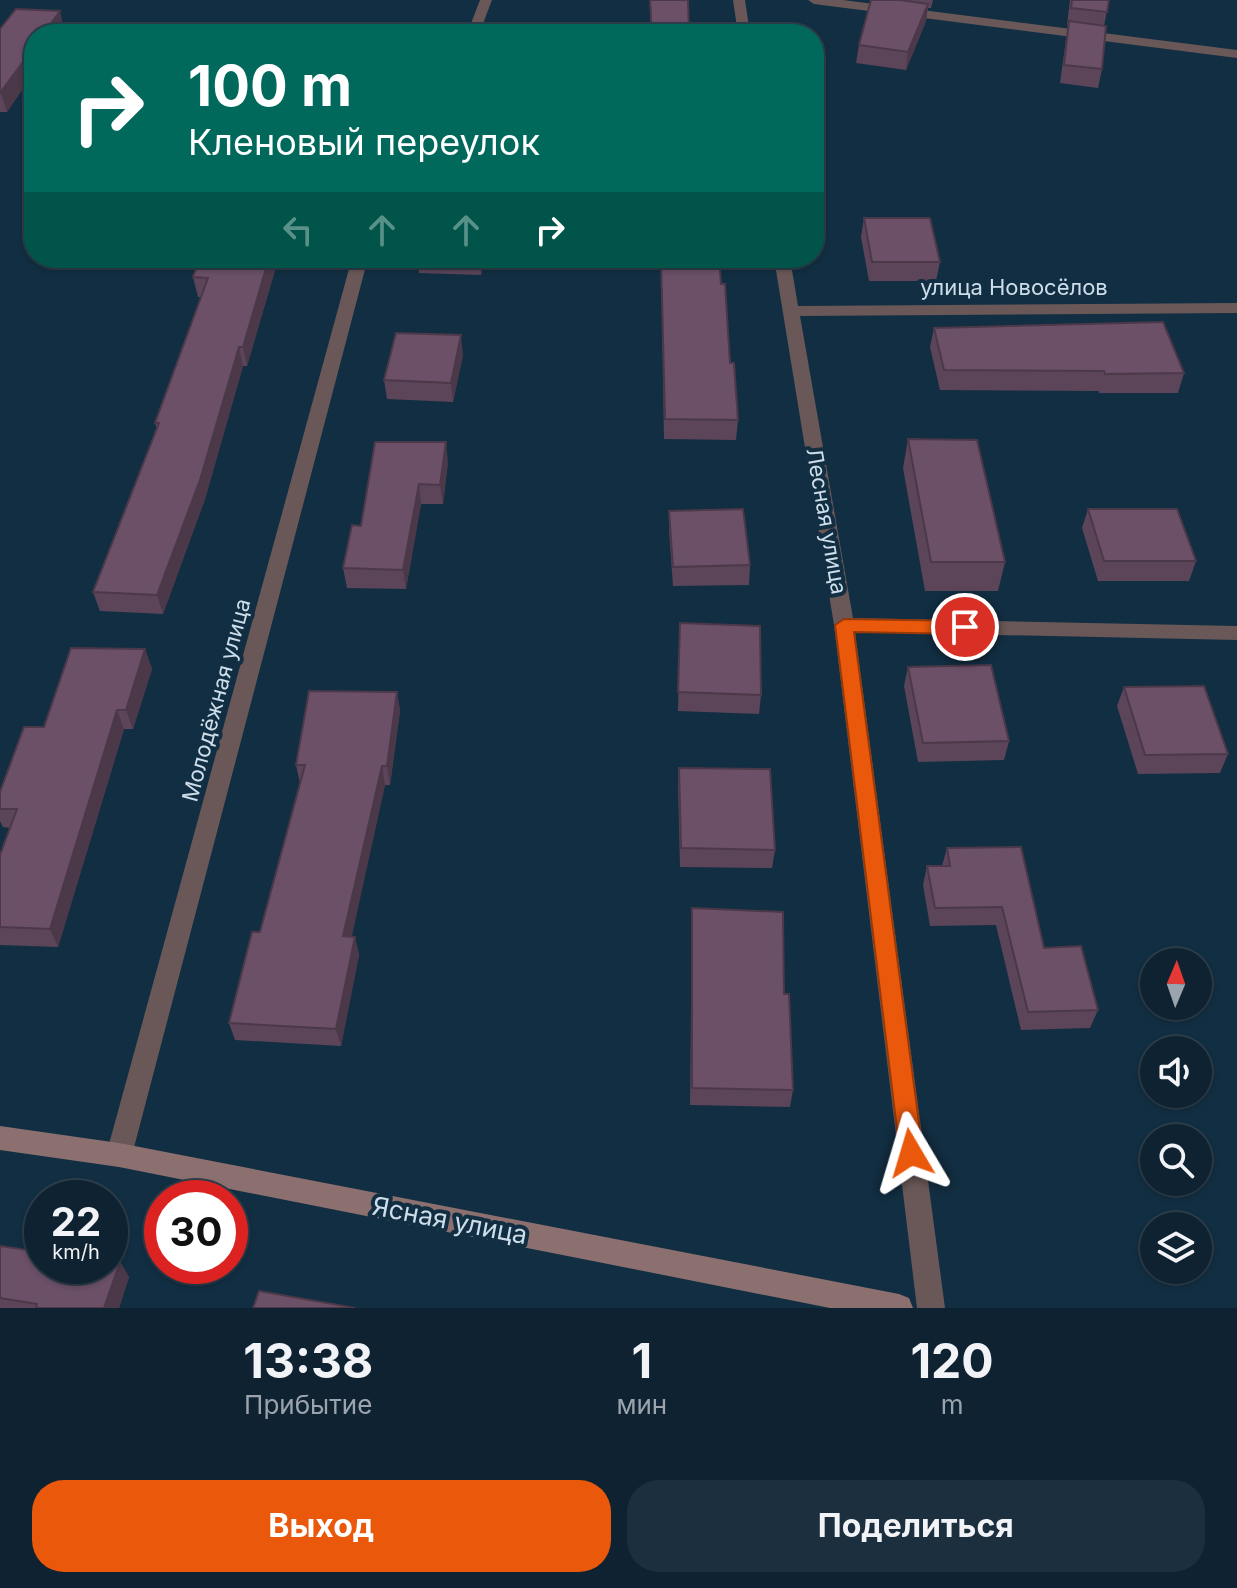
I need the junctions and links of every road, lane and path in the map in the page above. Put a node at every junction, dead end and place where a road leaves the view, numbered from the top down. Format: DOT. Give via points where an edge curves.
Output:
graph roads {
  1 [pos="486,0"];
  2 [pos="739,0"];
  3 [pos="814,0"];
  4 [pos="477,24"];
  5 [pos="743,24"];
  6 [pos="1237,54"];
  7 [pos="357,268"];
  8 [pos="784,268"];
  9 [pos="1237,308"];
  10 [pos="791,311"];
  11 [pos="844,625"];
  12 [pos="1237,633"];
  13 [pos="0,1138"];
  14 [pos="119,1155"];
  15 [pos="899,1308"];
  16 [pos="931,1308"];
  1 -- 4 [label="street"];
  2 -- 5 [label="street"];
  3 -- 6 [label="street"];
  7 -- 14 [label="street, Молодёжная улица"];
  8 -- 10 [label="street, Лесная улица"];
  9 -- 10 [label="street, улица Новосёлов"];
  10 -- 11 [label="street, Лесная улица"];
  11 -- 12 [label="street"];
  11 -- 16 [label="street, Лесная улица"];
  13 -- 14 [label="street, Ясная улица"];
  14 -- 15 [label="street, Ясная улица"];
}
